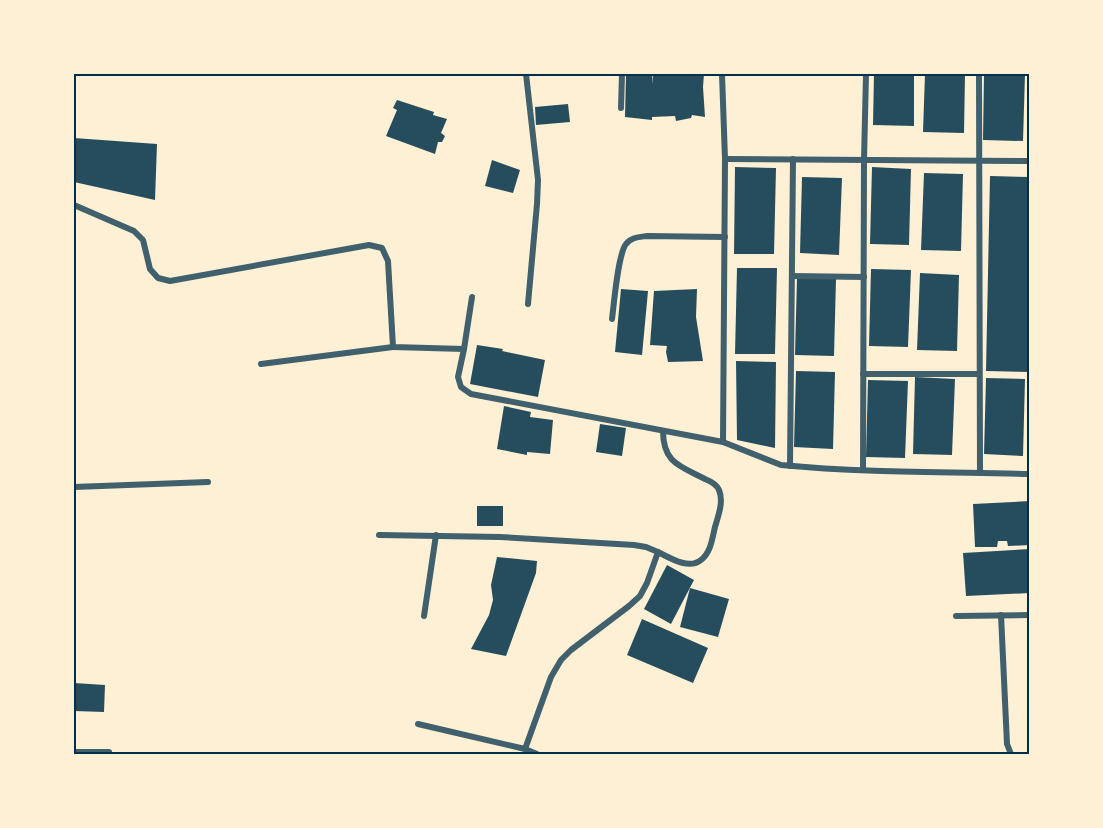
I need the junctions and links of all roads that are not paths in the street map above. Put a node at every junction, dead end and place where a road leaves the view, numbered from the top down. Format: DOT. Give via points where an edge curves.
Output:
graph roads {
  1 [pos="526,74"];
  2 [pos="622,74"];
  3 [pos="722,74"];
  4 [pos="866,74"];
  5 [pos="979,74"];
  6 [pos="621,108"];
  7 [pos="725,159"];
  8 [pos="793,159"];
  9 [pos="864,160"];
  10 [pos="978,161"];
  11 [pos="1029,161"];
  12 [pos="74,205"];
  13 [pos="725,237"];
  14 [pos="792,276"];
  15 [pos="864,277"];
  16 [pos="472,297"];
  17 [pos="528,304"];
  18 [pos="612,319"];
  19 [pos="393,347"];
  20 [pos="464,349"];
  21 [pos="261,364"];
  22 [pos="863,374"];
  23 [pos="979,374"];
  24 [pos="663,431"];
  25 [pos="723,442"];
  26 [pos="790,466"];
  27 [pos="862,470"];
  28 [pos="980,473"];
  29 [pos="1029,474"];
  30 [pos="208,482"];
  31 [pos="74,487"];
  32 [pos="380,535"];
  33 [pos="436,535"];
  34 [pos="658,552"];
  35 [pos="1001,615"];
  36 [pos="1029,615"];
  37 [pos="424,616"];
  38 [pos="956,616"];
  39 [pos="418,724"];
  40 [pos="525,748"];
  41 [pos="74,752"];
  42 [pos="110,752"];
  43 [pos="537,754"];
  44 [pos="1011,754"];
  1 -- 17 [label="street" via="538,180"];
  2 -- 6 [label="street"];
  3 -- 7 [label="street"];
  4 -- 9 [label="street"];
  5 -- 10 [label="street"];
  7 -- 8 [label="street"];
  7 -- 13 [label="street"];
  8 -- 9 [label="street"];
  8 -- 14 [label="street"];
  9 -- 10 [label="street"];
  9 -- 15 [label="street"];
  10 -- 11 [label="street"];
  10 -- 23 [label="street"];
  12 -- 19 [label="street" via="134,231 142,240 150,269 158,278 170,281 369,245 382,248 388,261"];
  13 -- 18 [label="street" via="635,237 626,244 621,256"];
  13 -- 25 [label="street"];
  14 -- 15 [label="street"];
  14 -- 26 [label="street"];
  15 -- 22 [label="street"];
  16 -- 20 [label="street"];
  19 -- 20 [label="street"];
  19 -- 21 [label="street"];
  20 -- 24 [label="street" via="458,377 461,387 471,394"];
  22 -- 23 [label="street"];
  22 -- 27 [label="street"];
  23 -- 28 [label="street"];
  24 -- 25 [label="street"];
  24 -- 34 [label="street" via="668,455 712,482 719,490 721,502 710,550 700,561 681,562"];
  25 -- 26 [label="street"];
  26 -- 27 [label="street"];
  27 -- 28 [label="street"];
  28 -- 29 [label="street"];
  30 -- 31 [label="street"];
  32 -- 33 [label="street"];
  33 -- 34 [label="street" via="634,545"];
  33 -- 37 [label="street"];
  34 -- 40 [label="street" via="640,596 561,660"];
  35 -- 36 [label="street"];
  35 -- 38 [label="street"];
  35 -- 44 [label="street" via="1007,744"];
  39 -- 40 [label="street"];
  40 -- 43 [label="street"];
  41 -- 42 [label="street"];
}
